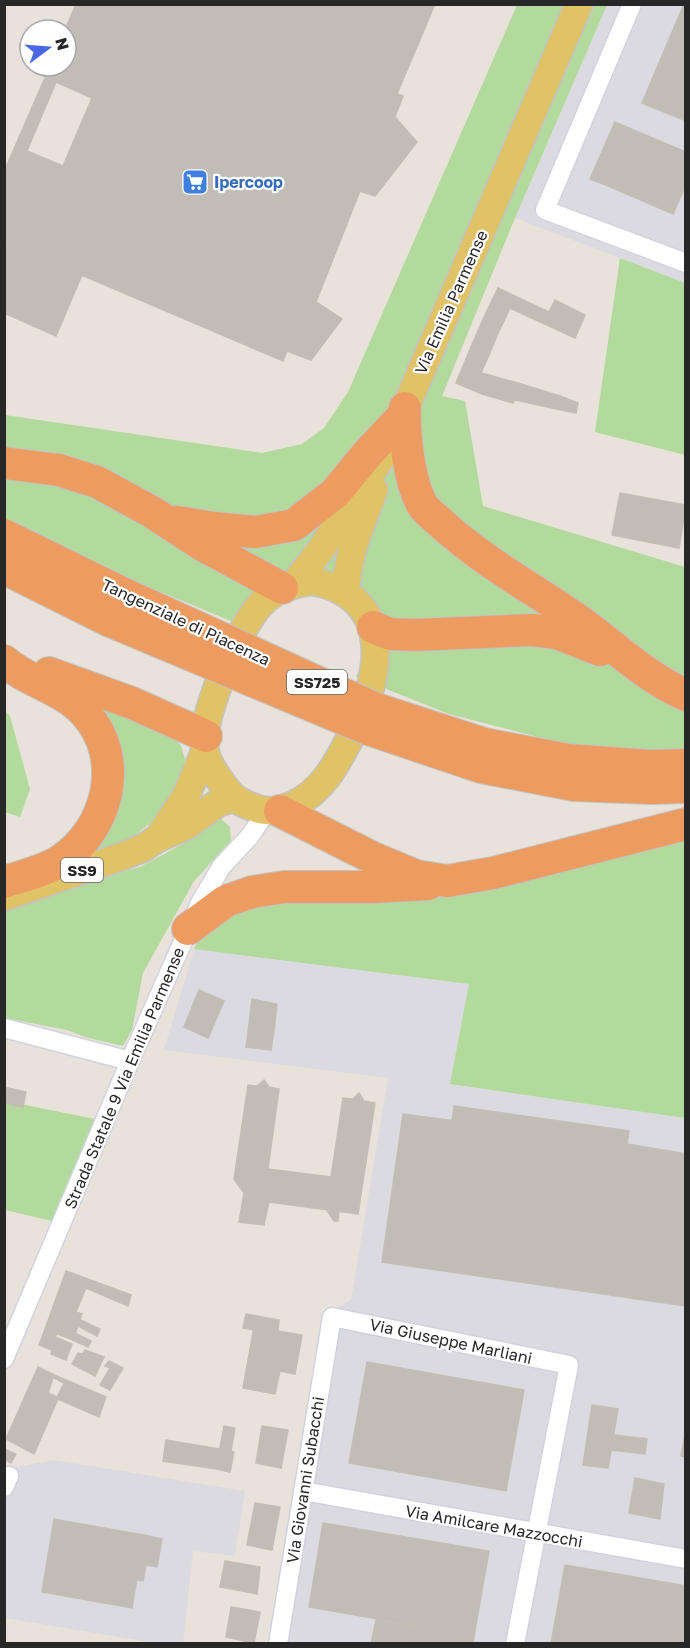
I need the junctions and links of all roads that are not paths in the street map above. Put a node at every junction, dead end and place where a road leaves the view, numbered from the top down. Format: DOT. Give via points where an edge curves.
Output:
graph roads {
  1 [pos="579,4"];
  2 [pos="632,4"];
  3 [pos="686,264"];
  4 [pos="398,424"];
  5 [pos="4,463"];
  6 [pos="165,520"];
  7 [pos="4,535"];
  8 [pos="4,568"];
  9 [pos="288,586"];
  10 [pos="346,592"];
  11 [pos="373,627"];
  12 [pos="4,654"];
  13 [pos="4,661"];
  14 [pos="632,663"];
  15 [pos="686,695"];
  16 [pos="205,743"];
  17 [pos="686,765"];
  18 [pos="651,777"];
  19 [pos="686,788"];
  20 [pos="234,798"];
  21 [pos="273,811"];
  22 [pos="686,824"];
  23 [pos="158,838"];
  24 [pos="447,881"];
  25 [pos="4,882"];
  26 [pos="4,897"];
  27 [pos="188,929"];
  28 [pos="4,1028"];
  29 [pos="130,1061"];
  30 [pos="332,1317"];
  31 [pos="4,1359"];
  32 [pos="303,1491"];
  33 [pos="537,1533"];
  34 [pos="686,1559"];
  35 [pos="278,1644"];
  36 [pos="515,1644"];
  1 -- 4 [label="main road, Via Emilia Parmense"];
  2 -- 3 [label="street" via="545,210"];
  4 -- 6 [label="highway" via="335,493 294,525 255,532"];
  4 -- 9 [label="main road, Via Emilia Parmense" via="328,539"];
  4 -- 10 [label="main road" via="350,557"];
  4 -- 14 [label="highway" via="404,433 424,507 463,543 585,625"];
  5 -- 6 [label="highway" via="59,471 97,482"];
  6 -- 9 [label="highway" via="204,546"];
  7 -- 18 [label="highway, Tangenziale di Piacenza / SS725, bridge" via="376,709 484,744"];
  8 -- 18 [label="highway, Tangenziale di Piacenza / SS725, bridge" via="108,620 368,729 493,769 574,785"];
  9 -- 10 [label="main road" via="313,581"];
  9 -- 16 [label="main road" via="261,604 228,658"];
  10 -- 11 [label="main road, Strada Statale 9 Via Emilia Parmense"];
  11 -- 14 [label="highway" via="390,634 414,635 532,630 557,633"];
  11 -- 21 [label="main road, Strada Statale 9 Via Emilia Parmense" via="376,657 372,688 338,761 324,783 304,800"];
  12 -- 16 [label="highway" via="132,703"];
  13 -- 25 [label="highway" via="63,693 86,714 104,743 109,765 99,819 79,845 60,861"];
  14 -- 15 [label="highway"];
  16 -- 20 [label="main road" via="215,772"];
  16 -- 23 [label="main road" via="186,796"];
  17 -- 18 [label="highway, Tangenziale di Piacenza / SS725"];
  18 -- 19 [label="highway, Tangenziale di Piacenza / SS725"];
  20 -- 21 [label="main road"];
  20 -- 23 [label="main road" via="218,803 186,826"];
  21 -- 24 [label="highway" via="416,876"];
  21 -- 27 [label="street, Strada Statale 9 Via Emilia Parmense" via="222,866"];
  22 -- 24 [label="highway" via="494,873"];
  23 -- 26 [label="main road, SS9" via="123,856"];
  24 -- 27 [label="highway" via="410,886 284,887 252,892 226,901"];
  27 -- 29 [label="street, Strada Statale 9 Via Emilia Parmense"];
  28 -- 29 [label="street"];
  29 -- 31 [label="street, Strada Statale 9 Via Emilia Parmense"];
  30 -- 32 [label="street, Via Giovanni Subacchi"];
  30 -- 33 [label="street, Via Giuseppe Marliani" via="569,1365"];
  32 -- 33 [label="street, Via Amilcare Mazzocchi"];
  32 -- 35 [label="street, Via Giovanni Subacchi"];
  33 -- 34 [label="street, Via Amilcare Mazzocchi"];
  33 -- 36 [label="street"];
}
